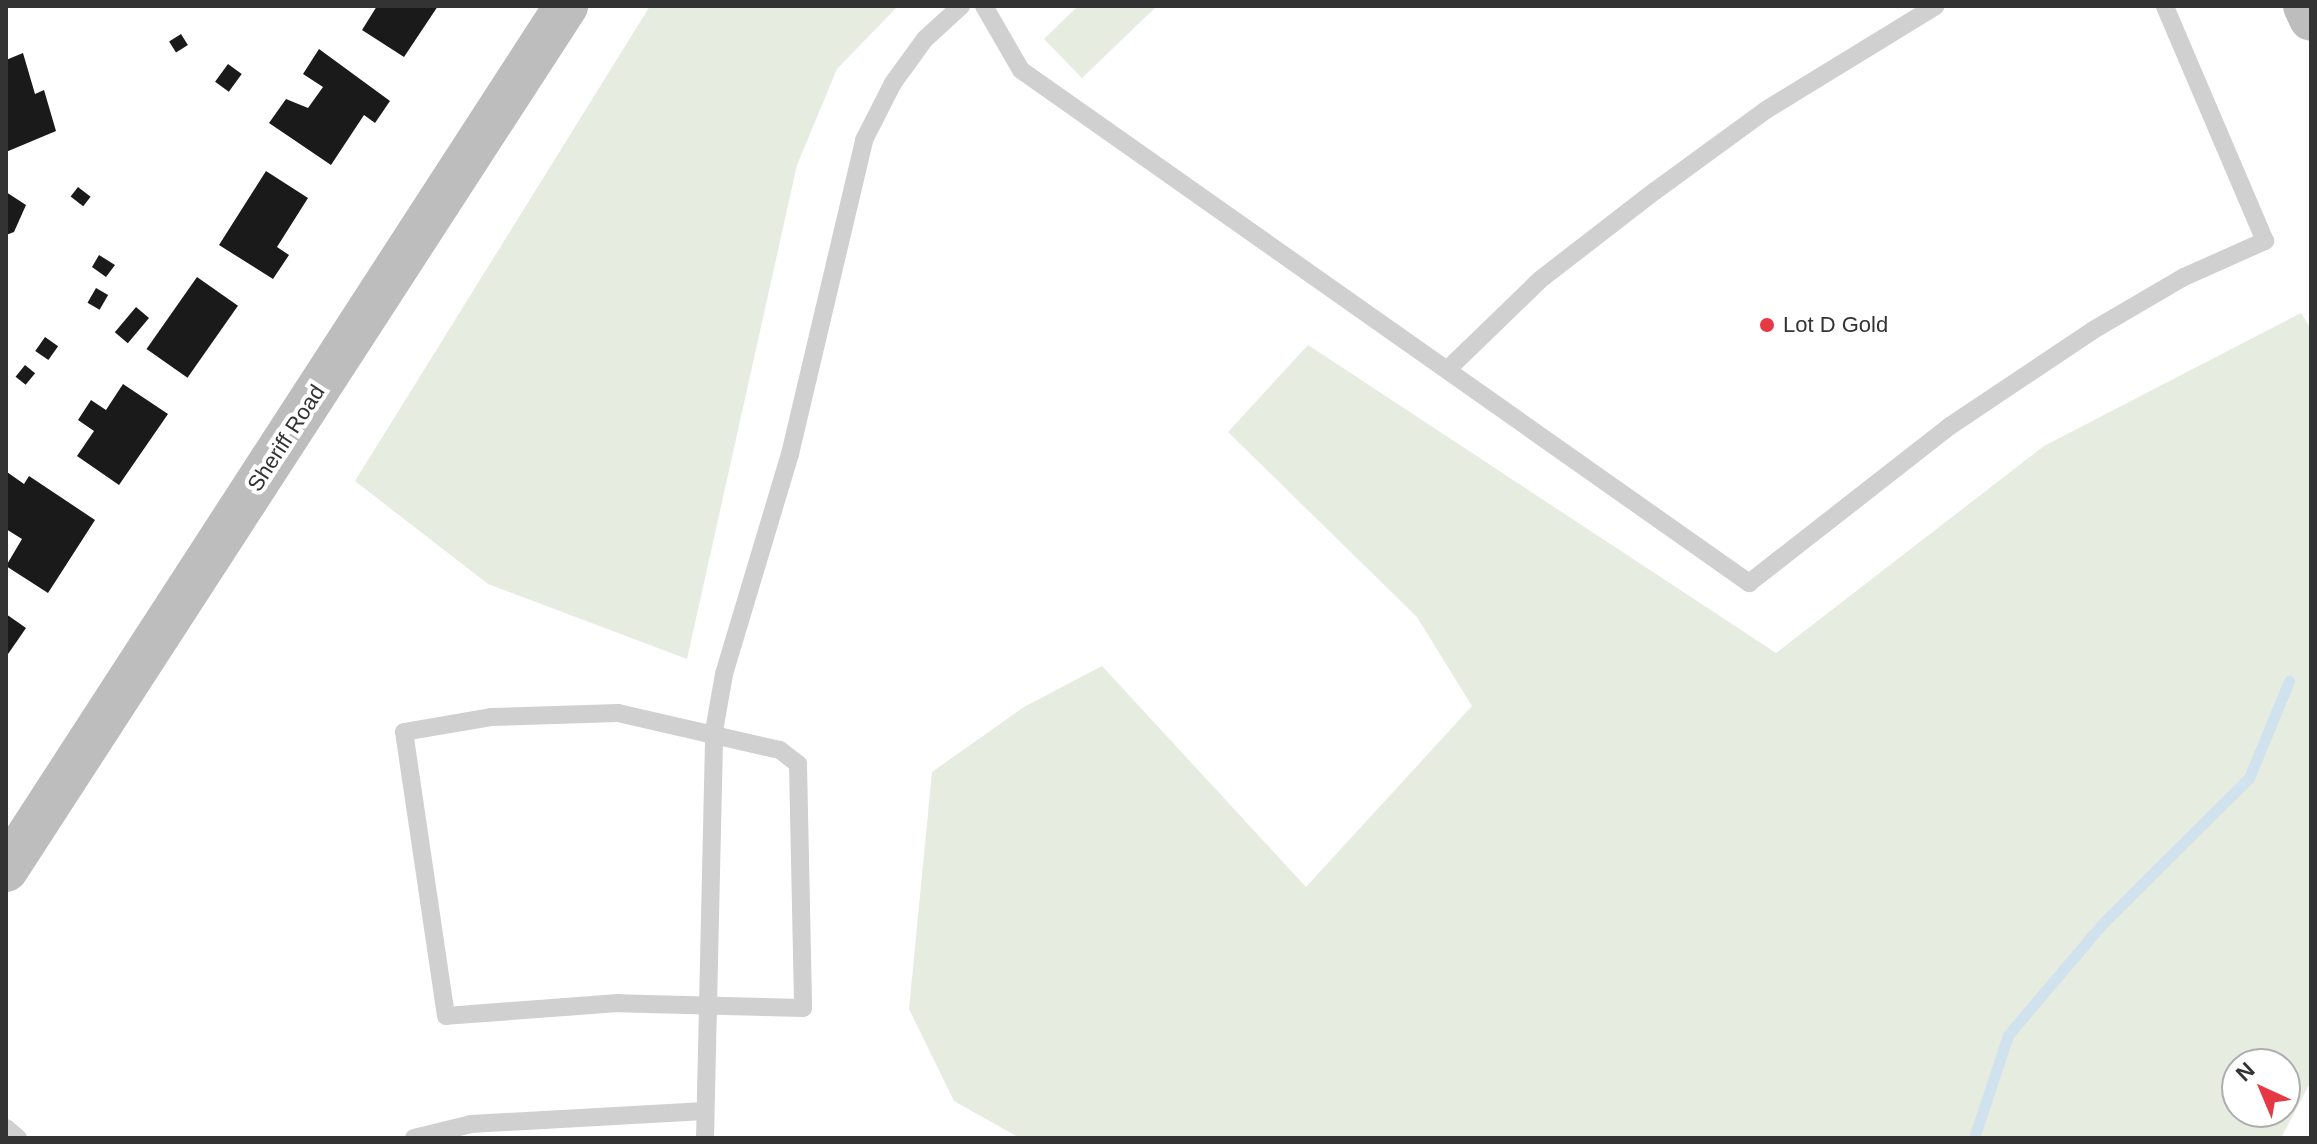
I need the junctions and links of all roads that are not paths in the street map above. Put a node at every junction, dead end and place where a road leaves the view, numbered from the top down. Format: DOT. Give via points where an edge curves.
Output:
graph roads {
  1 [pos="566,6"];
  2 [pos="961,6"];
  3 [pos="984,6"];
  4 [pos="1936,6"];
  5 [pos="2165,6"];
  6 [pos="2305,6"];
  7 [pos="2311,19"];
  8 [pos="1448,369"];
  9 [pos="714,731"];
  10 [pos="6,870"];
  11 [pos="704,1004"];
  12 [pos="705,1111"];
  13 [pos="6,1128"];
  14 [pos="18,1138"];
  15 [pos="414,1138"];
  16 [pos="705,1138"];
  1 -- 10 [label="main road, Sheriff Road"];
  2 -- 9 [label="lane" via="925,39 893,83 864,140 790,454 724,674"];
  3 -- 8 [label="lane" via="1021,70"];
  4 -- 8 [label="lane" via="1766,110 1655,191 1541,279"];
  5 -- 8 [label="lane" via="2265,241 2184,277 2095,329 1950,426 1749,583"];
  6 -- 7 [label="main road"];
  9 -- 11 [label="lane"];
  9 -- 11 [label="lane" via="780,750 798,764 803,1008"];
  9 -- 11 [label="lane" via="618,713 491,717 404,732 446,1016 552,1005"];
  11 -- 12 [label="lane"];
  12 -- 15 [label="lane" via="471,1124"];
  12 -- 16 [label="lane"];
  13 -- 14 [label="lane"];
}
